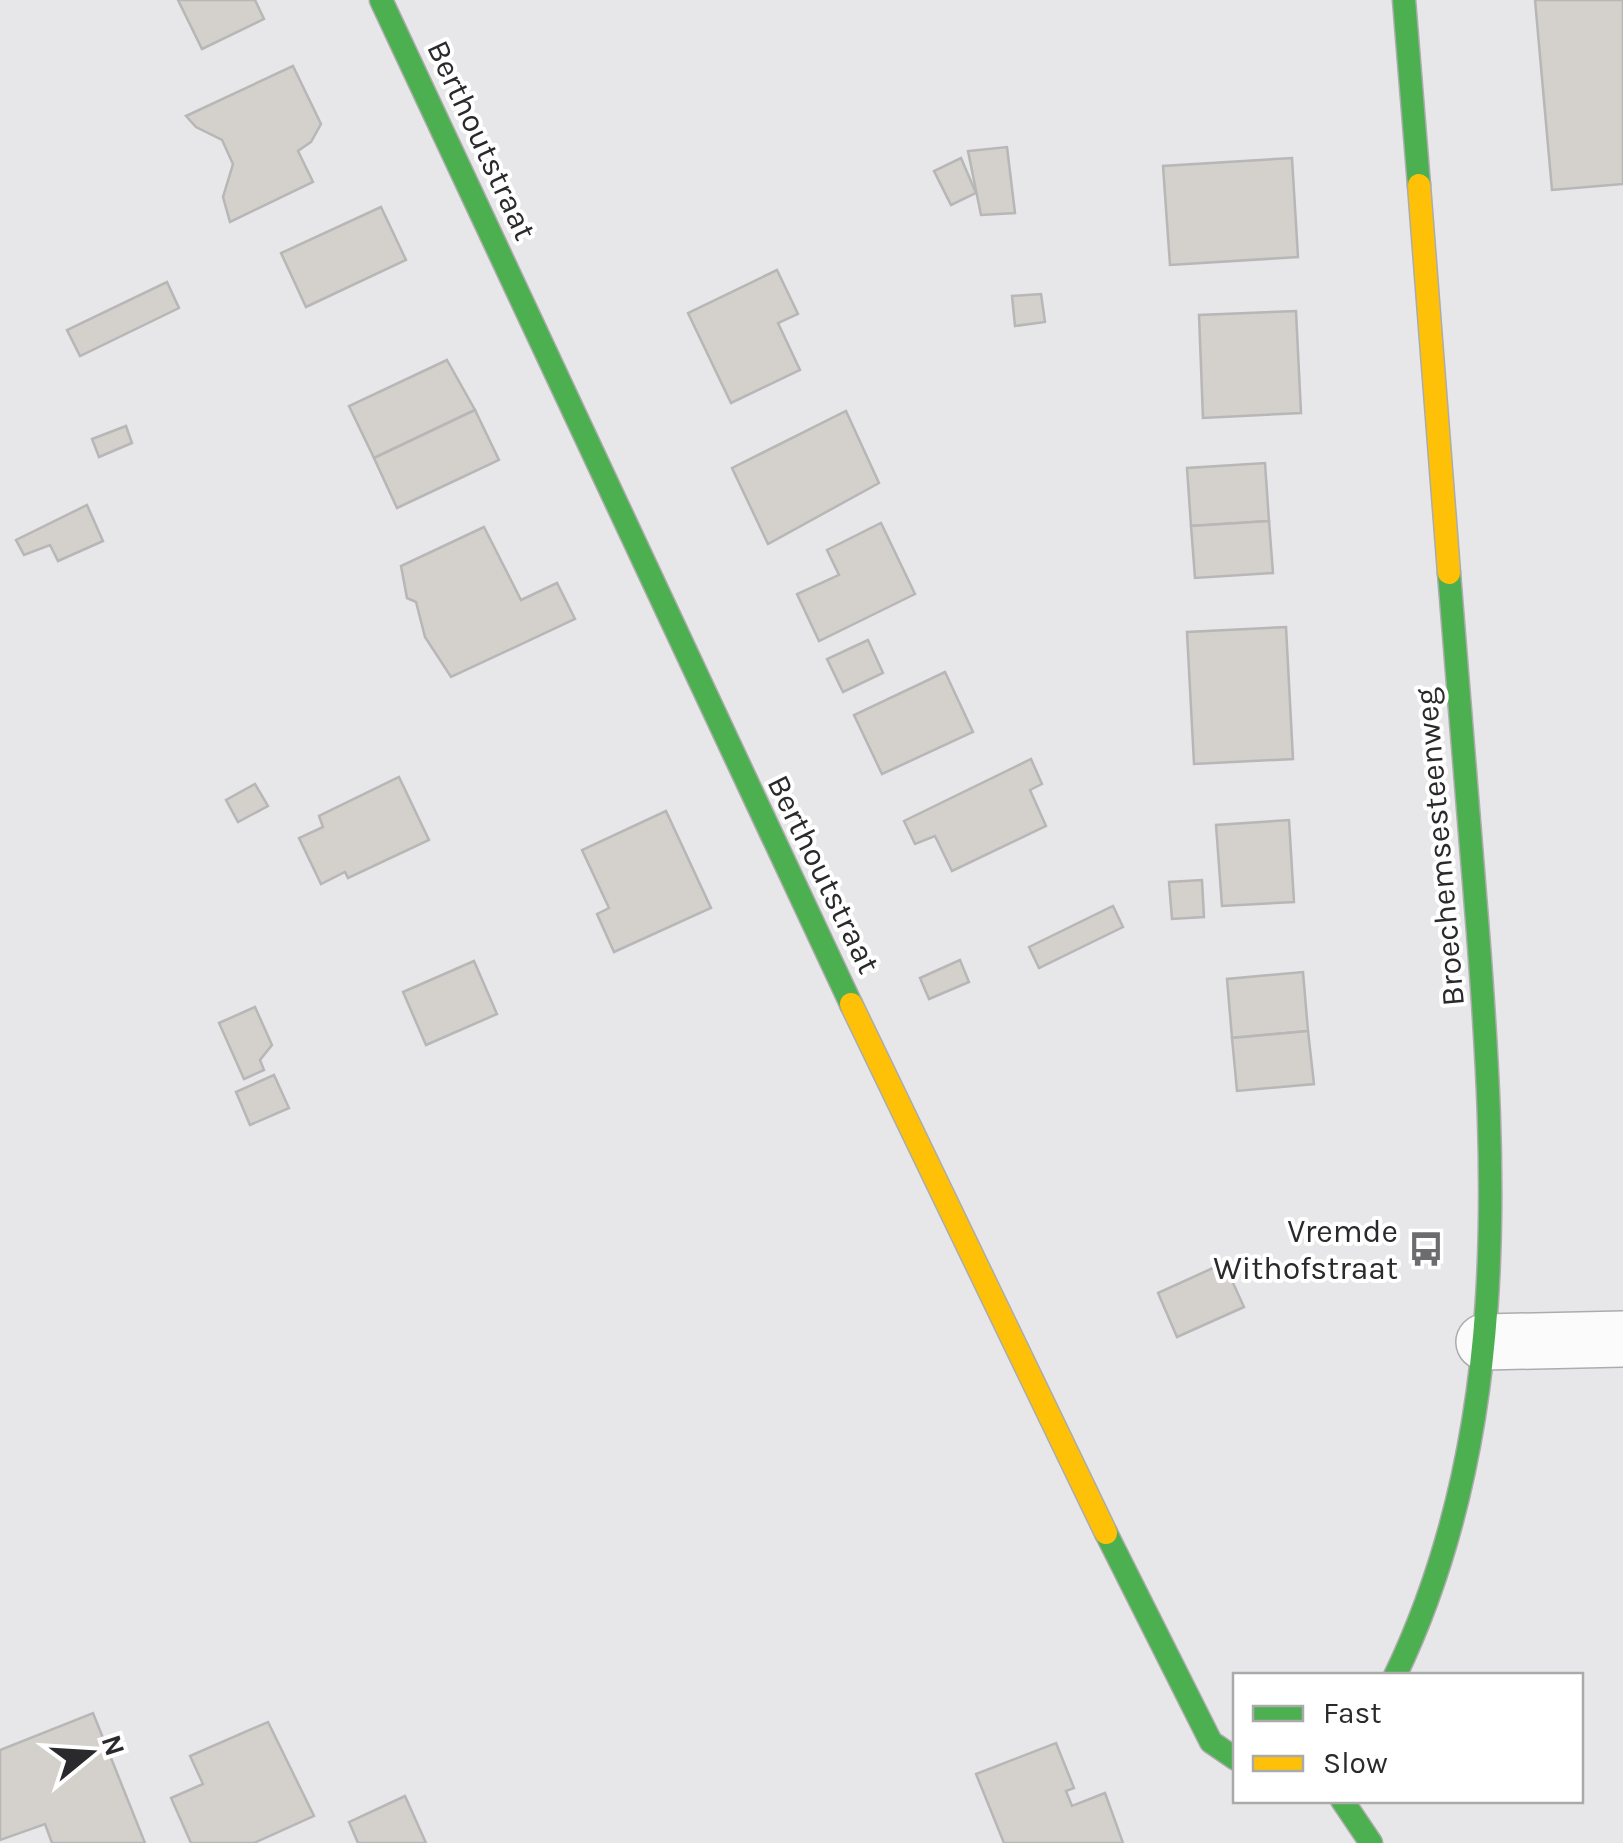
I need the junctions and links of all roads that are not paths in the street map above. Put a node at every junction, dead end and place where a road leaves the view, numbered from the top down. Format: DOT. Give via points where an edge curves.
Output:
graph roads {
  1 [pos="381,0"];
  2 [pos="1404,0"];
  3 [pos="1623,1339"];
  4 [pos="1484,1342"];
  5 [pos="1397,1673"];
  6 [pos="1233,1757"];
  7 [pos="1344,1803"];
  8 [pos="1371,1843"];
  1 -- 6 [label="street, Berthoutstraat" via="743,779 1122,1568 1211,1742"];
  2 -- 4 [label="street, Broechemsesteenweg" via="1490,1078 1493,1220"];
  3 -- 4 [label="street"];
  4 -- 5 [label="street, Broechemsesteenweg" via="1462,1485 1440,1572"];
  7 -- 8 [label="street"];
}
